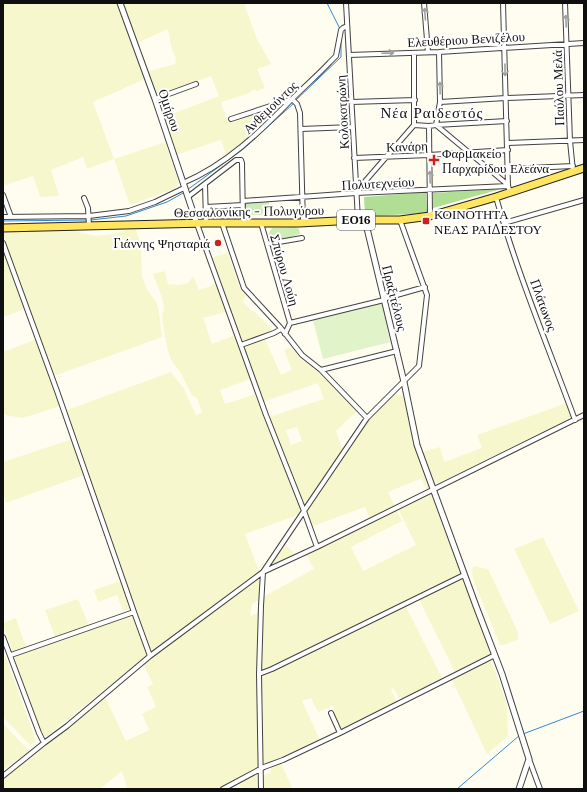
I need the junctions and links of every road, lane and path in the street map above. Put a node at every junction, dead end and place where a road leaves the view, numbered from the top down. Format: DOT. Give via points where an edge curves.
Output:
graph roads {
  1 [pos="120,3"];
  2 [pos="346,3"];
  3 [pos="424,3"];
  4 [pos="503,3"];
  5 [pos="565,3"];
  6 [pos="347,26"];
  7 [pos="584,43"];
  8 [pos="567,44"];
  9 [pos="505,47"];
  10 [pos="428,52"];
  11 [pos="439,52"];
  12 [pos="414,53"];
  13 [pos="349,55"];
  14 [pos="196,84"];
  15 [pos="584,95"];
  16 [pos="569,96"];
  17 [pos="506,98"];
  18 [pos="155,99"];
  19 [pos="292,99"];
  20 [pos="415,100"];
  21 [pos="351,102"];
  22 [pos="440,102"];
  23 [pos="231,119"];
  24 [pos="507,121"];
  25 [pos="414,125"];
  26 [pos="436,125"];
  27 [pos="429,126"];
  28 [pos="352,127"];
  29 [pos="300,130"];
  30 [pos="570,140"];
  31 [pos="584,140"];
  32 [pos="508,142"];
  33 [pos="508,150"];
  34 [pos="471,153"];
  35 [pos="429,155"];
  36 [pos="387,156"];
  37 [pos="354,158"];
  38 [pos="573,168"];
  39 [pos="584,168"];
  40 [pos="508,169"];
  41 [pos="205,184"];
  42 [pos="184,185"];
  43 [pos="509,189"];
  44 [pos="430,190"];
  45 [pos="356,193"];
  46 [pos="3,194"];
  47 [pos="189,196"];
  48 [pos="302,197"];
  49 [pos="496,197"];
  50 [pos="84,198"];
  51 [pos="584,200"];
  52 [pos="243,203"];
  53 [pos="206,207"];
  54 [pos="89,216"];
  55 [pos="430,216"];
  56 [pos="3,217"];
  57 [pos="11,217"];
  58 [pos="361,220"];
  59 [pos="400,220"];
  60 [pos="206,223"];
  61 [pos="222,223"];
  62 [pos="243,223"];
  63 [pos="261,223"];
  64 [pos="303,223"];
  65 [pos="504,223"];
  66 [pos="198,224"];
  67 [pos="89,226"];
  68 [pos="3,228"];
  69 [pos="302,238"];
  70 [pos="3,244"];
  71 [pos="267,244"];
  72 [pos="425,287"];
  73 [pos="384,300"];
  74 [pos="290,323"];
  75 [pos="281,329"];
  76 [pos="285,334"];
  77 [pos="241,345"];
  78 [pos="397,351"];
  79 [pos="321,370"];
  80 [pos="404,382"];
  81 [pos="584,415"];
  82 [pos="367,418"];
  83 [pos="575,420"];
  84 [pos="433,490"];
  85 [pos="304,511"];
  86 [pos="317,547"];
  87 [pos="263,572"];
  88 [pos="464,575"];
  89 [pos="134,612"];
  90 [pos="3,636"];
  91 [pos="11,655"];
  92 [pos="496,655"];
  93 [pos="150,656"];
  94 [pos="259,674"];
  95 [pos="331,712"];
  96 [pos="340,733"];
  97 [pos="44,743"];
  98 [pos="529,759"];
  99 [pos="261,769"];
  100 [pos="3,776"];
  101 [pos="223,789"];
  102 [pos="261,789"];
  103 [pos="519,789"];
  104 [pos="540,789"];
  1 -- 18 [label="street, Ομήρου"];
  2 -- 6 [label="street, Κολοκοτρώνη"];
  10 -- 3 [label="street, one-way"];
  4 -- 9 [label="street"];
  8 -- 5 [label="street, Παύλου Μελά, one-way"];
  6 -- 13 [label="street, Κολοκοτρώνη"];
  6 -- 19 [label="street, Ανθεμούντος" via="341,30 336,56"];
  7 -- 8 [label="street, Ελευθέριου Βενιζέλου"];
  8 -- 9 [label="street, Ελευθέριου Βενιζέλου"];
  8 -- 16 [label="street, Παύλου Μελά"];
  9 -- 11 [label="street, Ελευθέριου Βενιζέλου"];
  9 -- 17 [label="street, one-way"];
  10 -- 11 [label="street, Ελευθέριου Βενιζέλου"];
  10 -- 12 [label="street, Ελευθέριου Βενιζέλου"];
  22 -- 11 [label="street, one-way"];
  13 -- 12 [label="street, Ελευθέριου Βενιζέλου, one-way"];
  12 -- 20 [label="street"];
  13 -- 21 [label="street, Κολοκοτρώνη"];
  14 -- 18 [label="street"];
  15 -- 16 [label="street"];
  16 -- 17 [label="street"];
  16 -- 30 [label="street, Παύλου Μελά"];
  17 -- 22 [label="street"];
  17 -- 24 [label="street"];
  18 -- 42 [label="street, Ομήρου"];
  19 -- 23 [label="street"];
  19 -- 29 [label="street" via="299,109"];
  19 -- 42 [label="street, Ανθεμούντος" via="274,119 246,143"];
  20 -- 21 [label="street"];
  20 -- 25 [label="street"];
  21 -- 28 [label="street, Κολοκοτρώνη"];
  22 -- 26 [label="street"];
  24 -- 26 [label="street"];
  24 -- 32 [label="street"];
  25 -- 27 [label="street"];
  25 -- 36 [label="street"];
  26 -- 27 [label="street"];
  26 -- 34 [label="street"];
  27 -- 35 [label="street"];
  28 -- 29 [label="street"];
  28 -- 37 [label="street, Κολοκοτρώνη"];
  29 -- 48 [label="street"];
  30 -- 31 [label="street"];
  30 -- 32 [label="street"];
  30 -- 38 [label="street, Παύλου Μελά"];
  32 -- 33 [label="street"];
  33 -- 34 [label="street, Κανάρη"];
  33 -- 40 [label="street"];
  34 -- 35 [label="street, Κανάρη"];
  34 -- 43 [label="street"];
  35 -- 36 [label="street, Κανάρη"];
  44 -- 35 [label="street, one-way"];
  36 -- 37 [label="street, Κανάρη"];
  36 -- 45 [label="street"];
  37 -- 45 [label="street, Κολοκοτρώνη"];
  38 -- 39 [label="main road, Θεσσαλονίκης - Πολυγύρου / ΕΟ16"];
  38 -- 40 [label="street"];
  38 -- 43 [label="main road, Θεσσαλονίκης - Πολυγύρου / ΕΟ16"];
  40 -- 43 [label="street"];
  41 -- 47 [label="street"];
  41 -- 52 [label="street" via="236,160 241,160"];
  41 -- 53 [label="street"];
  42 -- 47 [label="street, Ομήρου"];
  42 -- 54 [label="street, Ανθεμούντος" via="155,202 129,211"];
  43 -- 44 [label="street, Πολυτεχνείου"];
  43 -- 49 [label="main road, Θεσσαλονίκης - Πολυγύρου / ΕΟ16"];
  44 -- 45 [label="street, Πολυτεχνείου"];
  44 -- 55 [label="street"];
  45 -- 48 [label="street, Πολυτεχνείου"];
  45 -- 58 [label="street, Κολοκοτρώνη"];
  46 -- 57 [label="street"];
  47 -- 66 [label="street, Ομήρου"];
  48 -- 52 [label="street, Πολυτεχνείου"];
  48 -- 64 [label="street"];
  49 -- 55 [label="main road, Θεσσαλονίκης - Πολυγύρου / ΕΟ16"];
  49 -- 65 [label="street, Πλάτωνος"];
  50 -- 54 [label="street"];
  51 -- 65 [label="street"];
  52 -- 53 [label="street, Πολυτεχνείου"];
  52 -- 62 [label="street"];
  53 -- 60 [label="street"];
  54 -- 57 [label="street, Ανθεμούντος"];
  54 -- 67 [label="street"];
  55 -- 59 [label="main road, Θεσσαλονίκης - Πολυγύρου / ΕΟ16"];
  56 -- 57 [label="street, Ανθεμούντος"];
  58 -- 59 [label="main road, Θεσσαλονίκης - Πολυγύρου / ΕΟ16"];
  58 -- 64 [label="main road, Θεσσαλονίκης - Πολυγύρου / ΕΟ16"];
  58 -- 73 [label="street, Πραξιτέλους"];
  59 -- 72 [label="street"];
  60 -- 61 [label="main road, Θεσσαλονίκης - Πολυγύρου / ΕΟ16"];
  60 -- 66 [label="main road, Θεσσαλονίκης - Πολυγύρου / ΕΟ16"];
  61 -- 62 [label="main road, Θεσσαλονίκης - Πολυγύρου / ΕΟ16"];
  61 -- 75 [label="street" via="244,288"];
  62 -- 63 [label="main road, Θεσσαλονίκης - Πολυγύρου / ΕΟ16"];
  63 -- 64 [label="main road, Θεσσαλονίκης - Πολυγύρου / ΕΟ16"];
  63 -- 71 [label="street, Σπύρου Λούη"];
  65 -- 83 [label="street, Πλάτωνος"];
  66 -- 67 [label="main road, Θεσσαλονίκης - Πολυγύρου / ΕΟ16"];
  66 -- 77 [label="street"];
  67 -- 68 [label="main road, Θεσσαλονίκης - Πολυγύρου / ΕΟ16"];
  69 -- 71 [label="street"];
  70 -- 89 [label="street"];
  71 -- 74 [label="street, Σπύρου Λούη"];
  72 -- 73 [label="street"];
  72 -- 80 [label="street" via="427,295 419,366"];
  73 -- 74 [label="street"];
  73 -- 78 [label="street, Πραξιτέλους"];
  74 -- 76 [label="street"];
  75 -- 76 [label="street"];
  75 -- 77 [label="street"];
  76 -- 79 [label="street" via="302,355"];
  77 -- 85 [label="street"];
  78 -- 79 [label="street"];
  78 -- 80 [label="street, Πραξιτέλους"];
  79 -- 82 [label="street"];
  80 -- 82 [label="street"];
  80 -- 84 [label="street, Πραξιτέλους" via="416,440"];
  81 -- 83 [label="street"];
  82 -- 85 [label="street"];
  83 -- 84 [label="street"];
  84 -- 86 [label="street"];
  84 -- 88 [label="street, Πραξιτέλους"];
  85 -- 86 [label="street"];
  85 -- 87 [label="street"];
  86 -- 87 [label="street"];
  87 -- 93 [label="street"];
  87 -- 94 [label="street"];
  88 -- 92 [label="street, Πραξιτέλους"];
  88 -- 94 [label="street"];
  89 -- 91 [label="street"];
  89 -- 93 [label="street"];
  90 -- 91 [label="street"];
  91 -- 97 [label="street"];
  92 -- 96 [label="street"];
  92 -- 98 [label="street, Πραξιτέλους"];
  93 -- 97 [label="street"];
  94 -- 99 [label="street"];
  95 -- 96 [label="street"];
  96 -- 99 [label="street"];
  97 -- 100 [label="street"];
  98 -- 103 [label="street"];
  98 -- 104 [label="street"];
  99 -- 101 [label="street"];
  99 -- 102 [label="street"];
}
